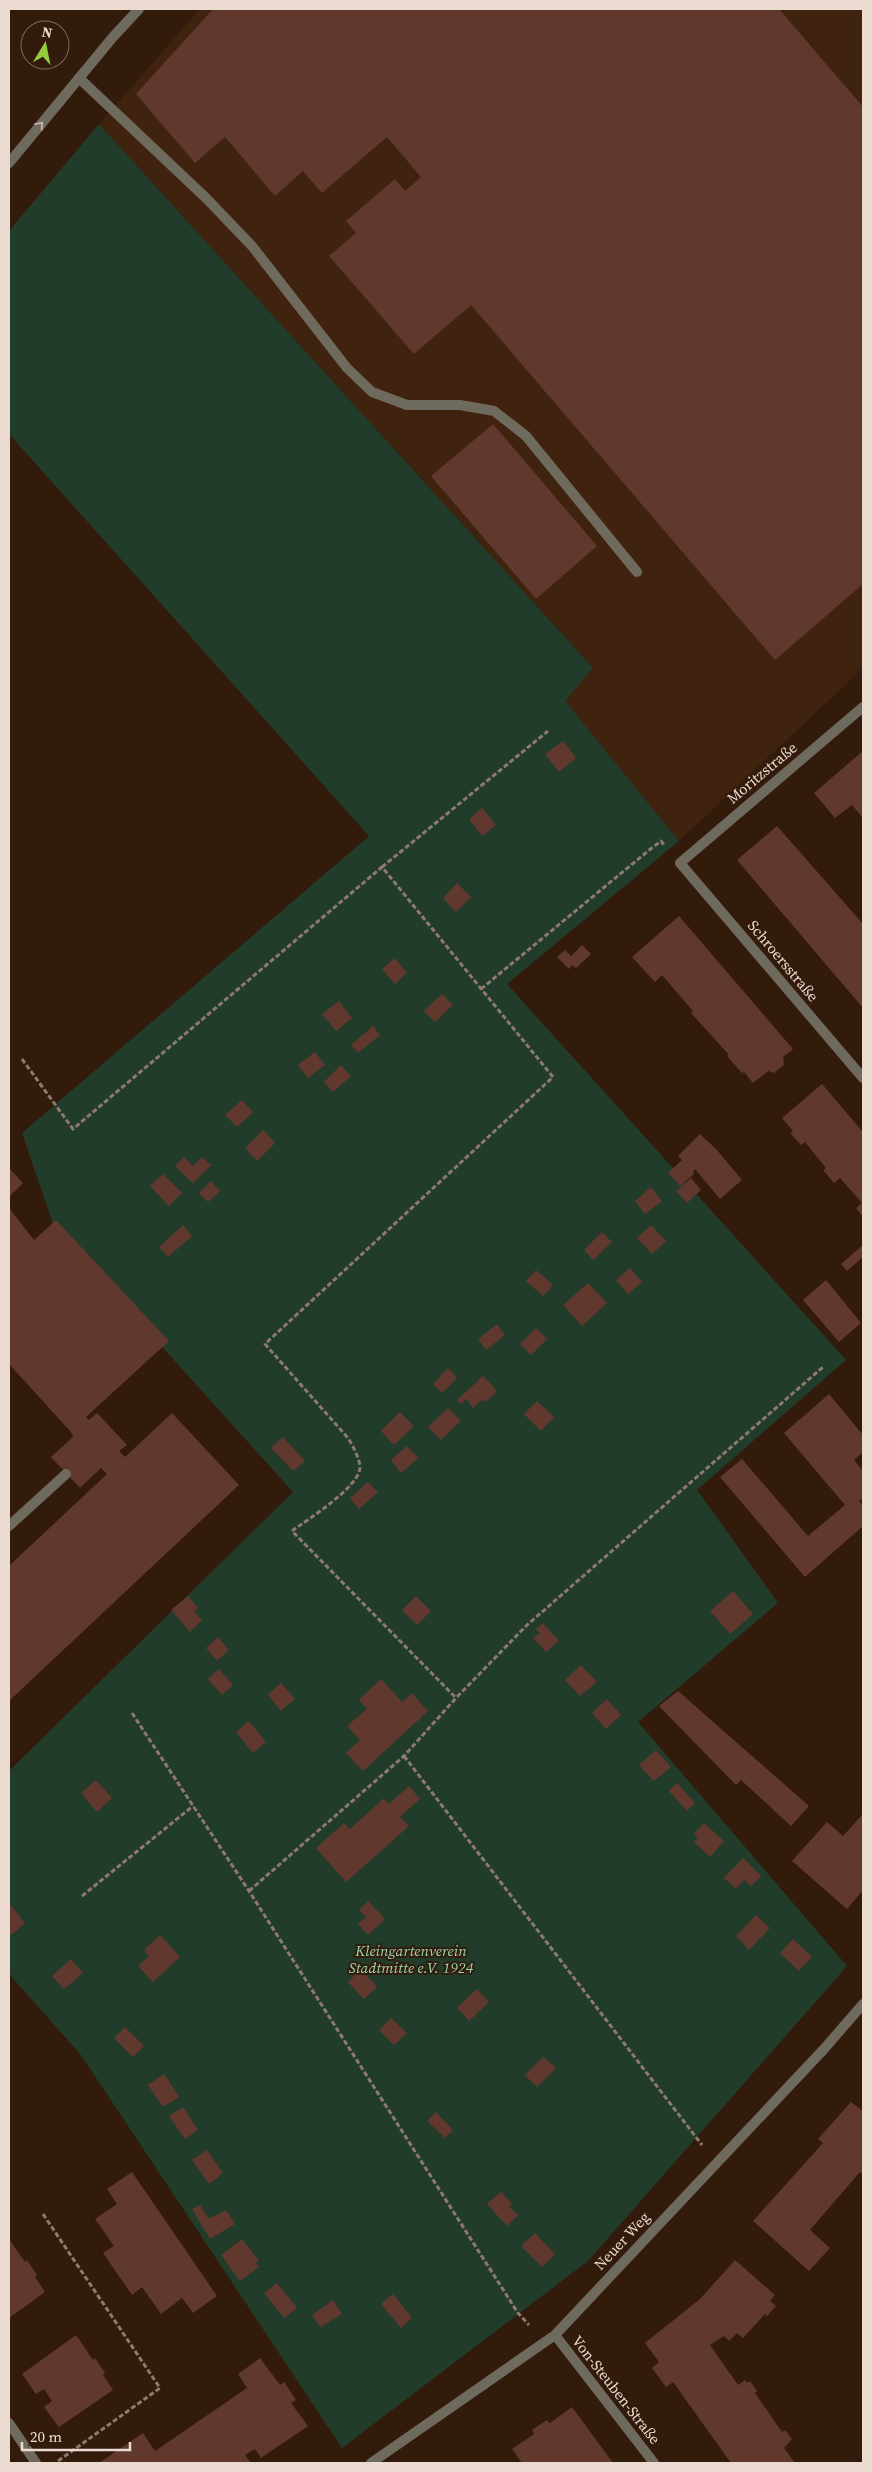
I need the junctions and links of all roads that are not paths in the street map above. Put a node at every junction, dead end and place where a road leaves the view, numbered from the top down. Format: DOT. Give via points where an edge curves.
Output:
graph roads {
  1 [pos="139,9"];
  2 [pos="79,78"];
  3 [pos="9,163"];
  4 [pos="637,572"];
  5 [pos="863,706"];
  6 [pos="680,863"];
  7 [pos="863,1078"];
  8 [pos="66,1474"];
  9 [pos="9,1526"];
  10 [pos="863,2004"];
  11 [pos="554,2335"];
  12 [pos="9,2423"];
  13 [pos="36,2463"];
  14 [pos="371,2463"];
  15 [pos="654,2463"];
  1 -- 2 [label="street"];
  3 -- 2 [label="street, one-way"];
  2 -- 4 [label="street" via="252,246 347,368 372,392 407,405 460,405 494,411 526,436"];
  5 -- 6 [label="street, Moritzstraße"];
  6 -- 7 [label="street, Schroersstraße"];
  8 -- 9 [label="street"];
  10 -- 11 [label="street, Neuer Weg"];
  11 -- 14 [label="street, Neuer Weg"];
  11 -- 15 [label="street, Von-Steuben-Straße"];
  12 -- 13 [label="street"];
}
